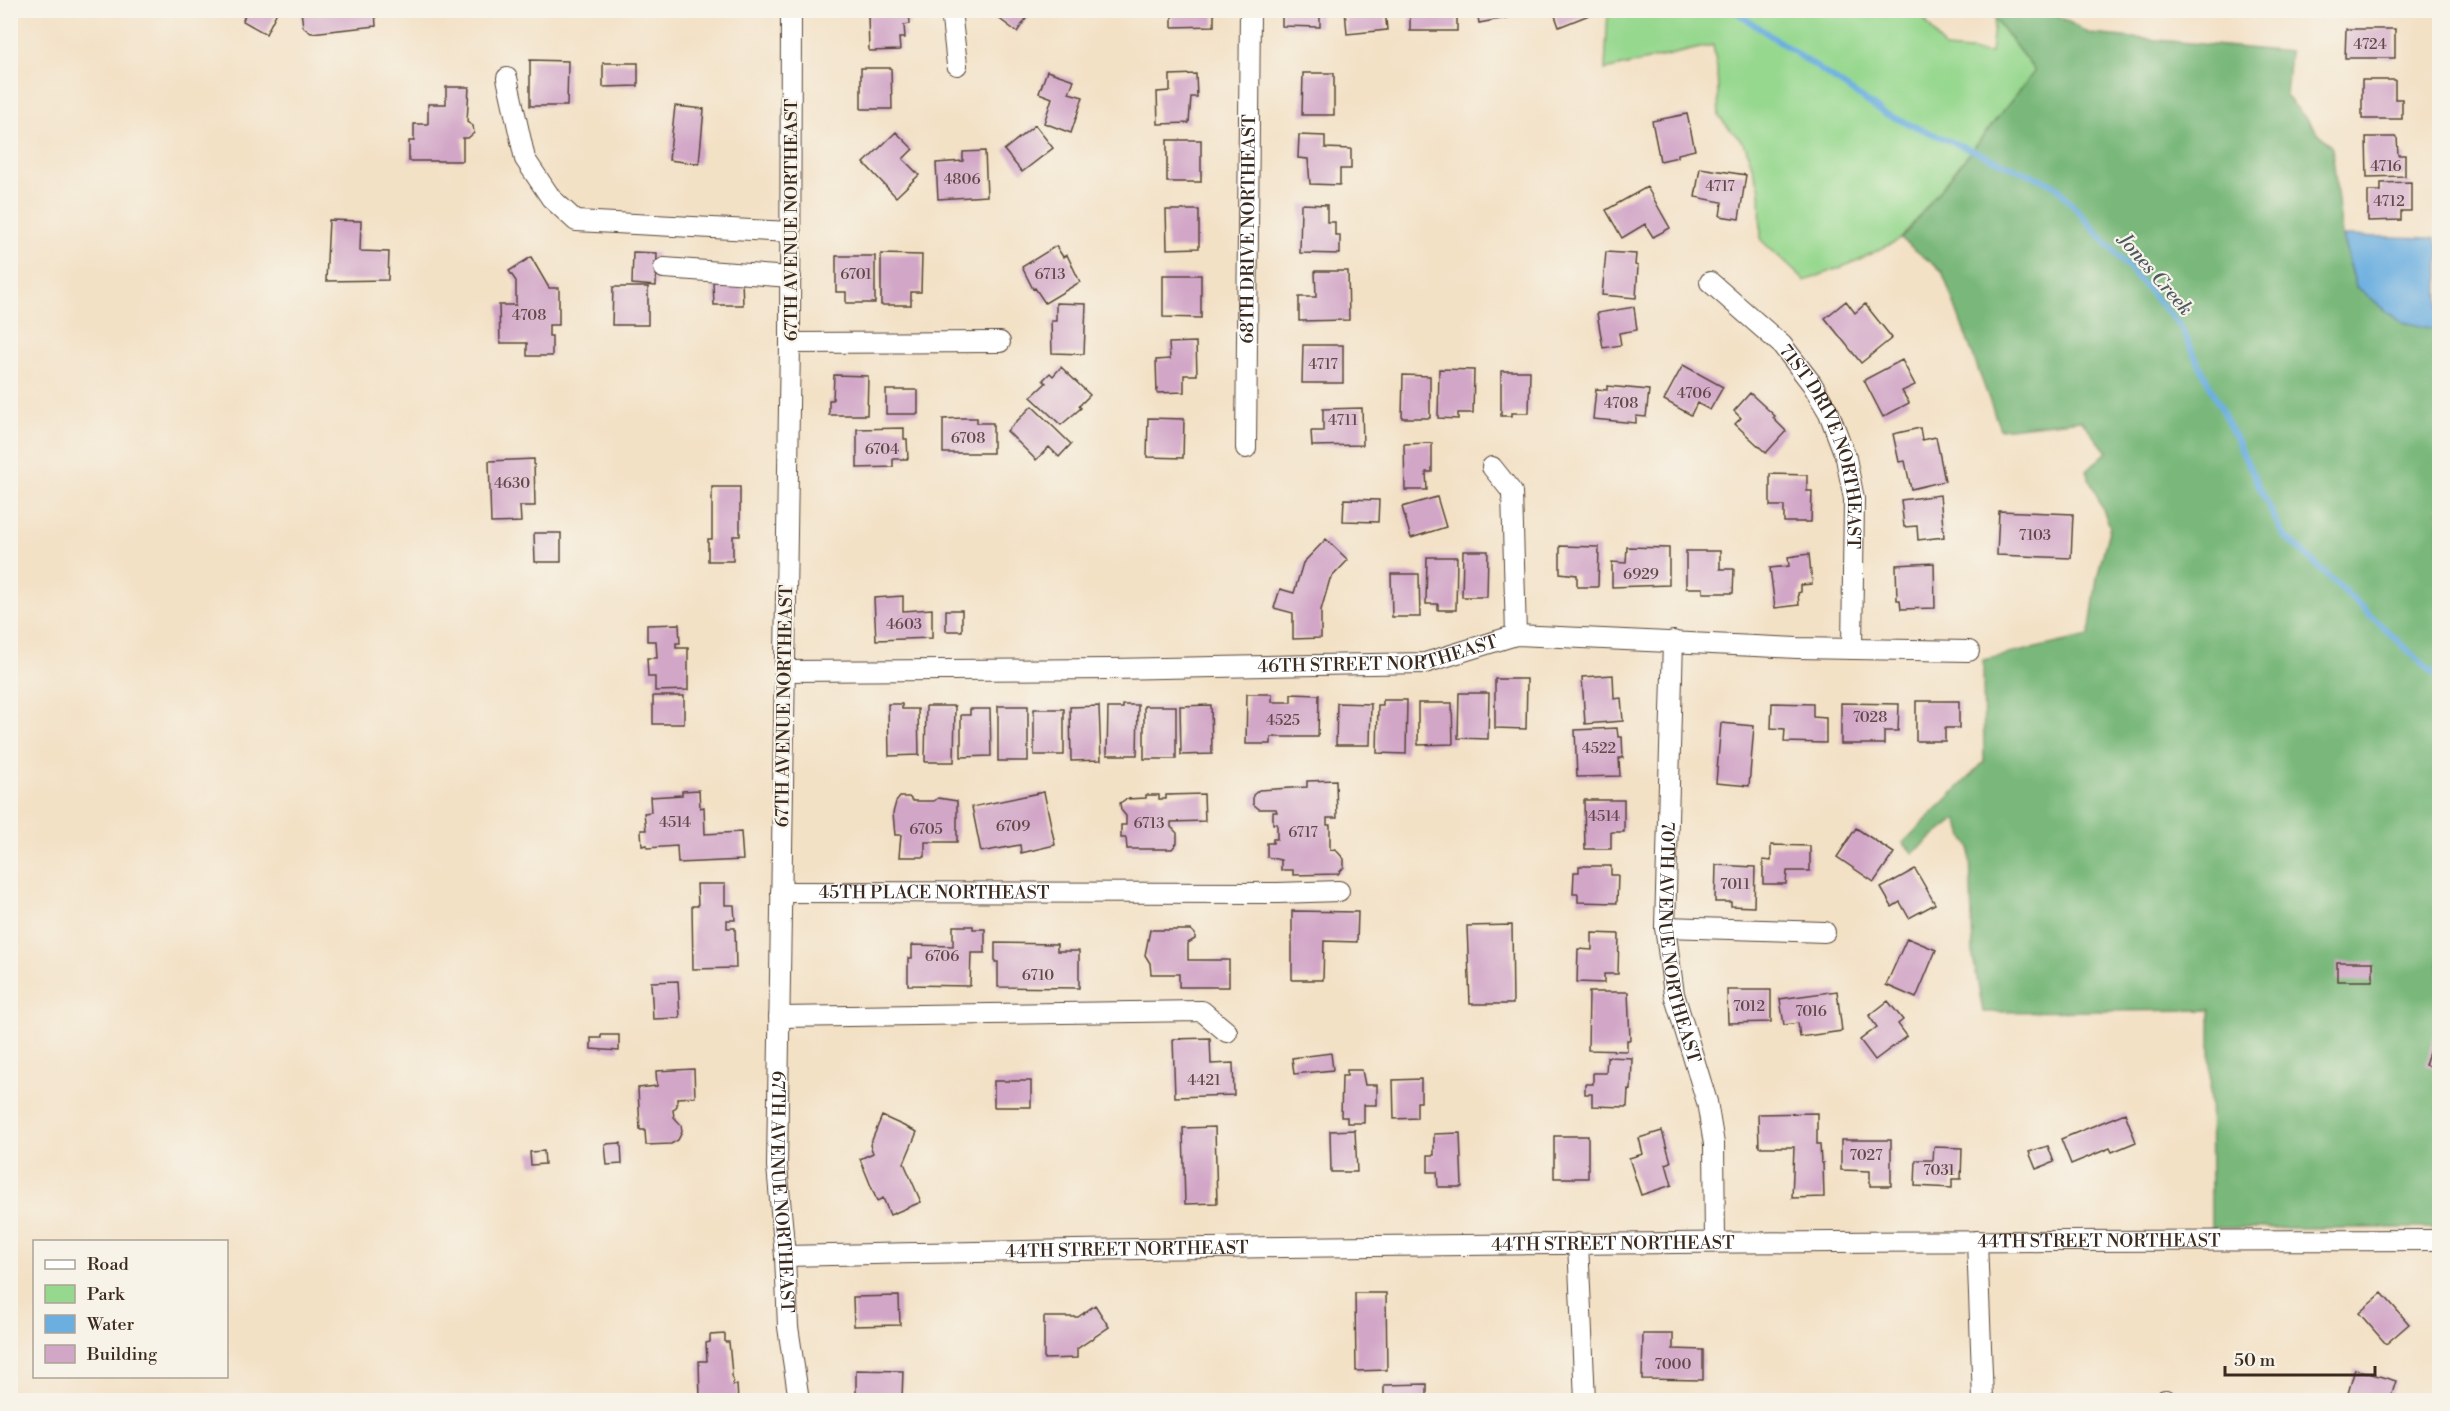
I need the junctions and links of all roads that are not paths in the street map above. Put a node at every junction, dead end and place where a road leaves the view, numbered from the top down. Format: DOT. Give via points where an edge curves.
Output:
graph roads {
  1 [pos="791,10"];
  2 [pos="951,10"];
  3 [pos="1250,10"];
  4 [pos="957,65"];
  5 [pos="507,78"];
  6 [pos="791,232"];
  7 [pos="664,268"];
  8 [pos="791,277"];
  9 [pos="1710,282"];
  10 [pos="1000,342"];
  11 [pos="790,343"];
  12 [pos="1246,448"];
  13 [pos="1492,466"];
  14 [pos="1516,634"];
  15 [pos="1673,640"];
  16 [pos="1852,648"];
  17 [pos="1969,651"];
  18 [pos="785,671"];
  19 [pos="1339,891"];
  20 [pos="781,892"];
  21 [pos="1665,927"];
  22 [pos="1825,932"];
  23 [pos="779,1017"];
  24 [pos="1227,1032"];
  25 [pos="2439,1240"];
  26 [pos="1714,1241"];
  27 [pos="1977,1241"];
  28 [pos="1578,1243"];
  29 [pos="785,1256"];
  30 [pos="800,1401"];
  31 [pos="1585,1401"];
  32 [pos="1983,1401"];
  1 -- 6 [label="street, 67TH AVENUE NORTHEAST"];
  2 -- 4 [label="street"];
  3 -- 12 [label="street, 68TH DRIVE NORTHEAST"];
  5 -- 6 [label="street" via="525,159 551,198 576,220"];
  6 -- 8 [label="street, 67TH AVENUE NORTHEAST"];
  7 -- 8 [label="street"];
  8 -- 11 [label="street, 67TH AVENUE NORTHEAST"];
  9 -- 16 [label="street, 71ST DRIVE NORTHEAST" via="1782,345 1829,413 1846,458 1854,499"];
  10 -- 11 [label="street"];
  11 -- 18 [label="street, 67TH AVENUE NORTHEAST"];
  13 -- 14 [label="street" via="1512,492"];
  14 -- 15 [label="street, 46TH STREET NORTHEAST"];
  14 -- 18 [label="street, 46TH STREET NORTHEAST" via="1425,663"];
  15 -- 16 [label="street, 46TH STREET NORTHEAST"];
  15 -- 21 [label="street, 70TH AVENUE NORTHEAST"];
  16 -- 17 [label="street, 46TH STREET NORTHEAST"];
  18 -- 20 [label="street, 67TH AVENUE NORTHEAST"];
  19 -- 20 [label="street, 45TH PLACE NORTHEAST"];
  20 -- 23 [label="street, 67TH AVENUE NORTHEAST"];
  21 -- 22 [label="street"];
  21 -- 26 [label="street, 70TH AVENUE NORTHEAST" via="1674,994 1707,1102 1714,1144"];
  23 -- 24 [label="street" via="1202,1011"];
  23 -- 29 [label="street, 67TH AVENUE NORTHEAST" via="777,1166"];
  25 -- 27 [label="street, 44TH STREET NORTHEAST"];
  26 -- 27 [label="street, 44TH STREET NORTHEAST"];
  26 -- 28 [label="street, 44TH STREET NORTHEAST"];
  27 -- 32 [label="street"];
  28 -- 29 [label="street, 44TH STREET NORTHEAST"];
  28 -- 31 [label="street"];
  29 -- 30 [label="street, 67TH AVENUE NORTHEAST" via="788,1327"];
}
